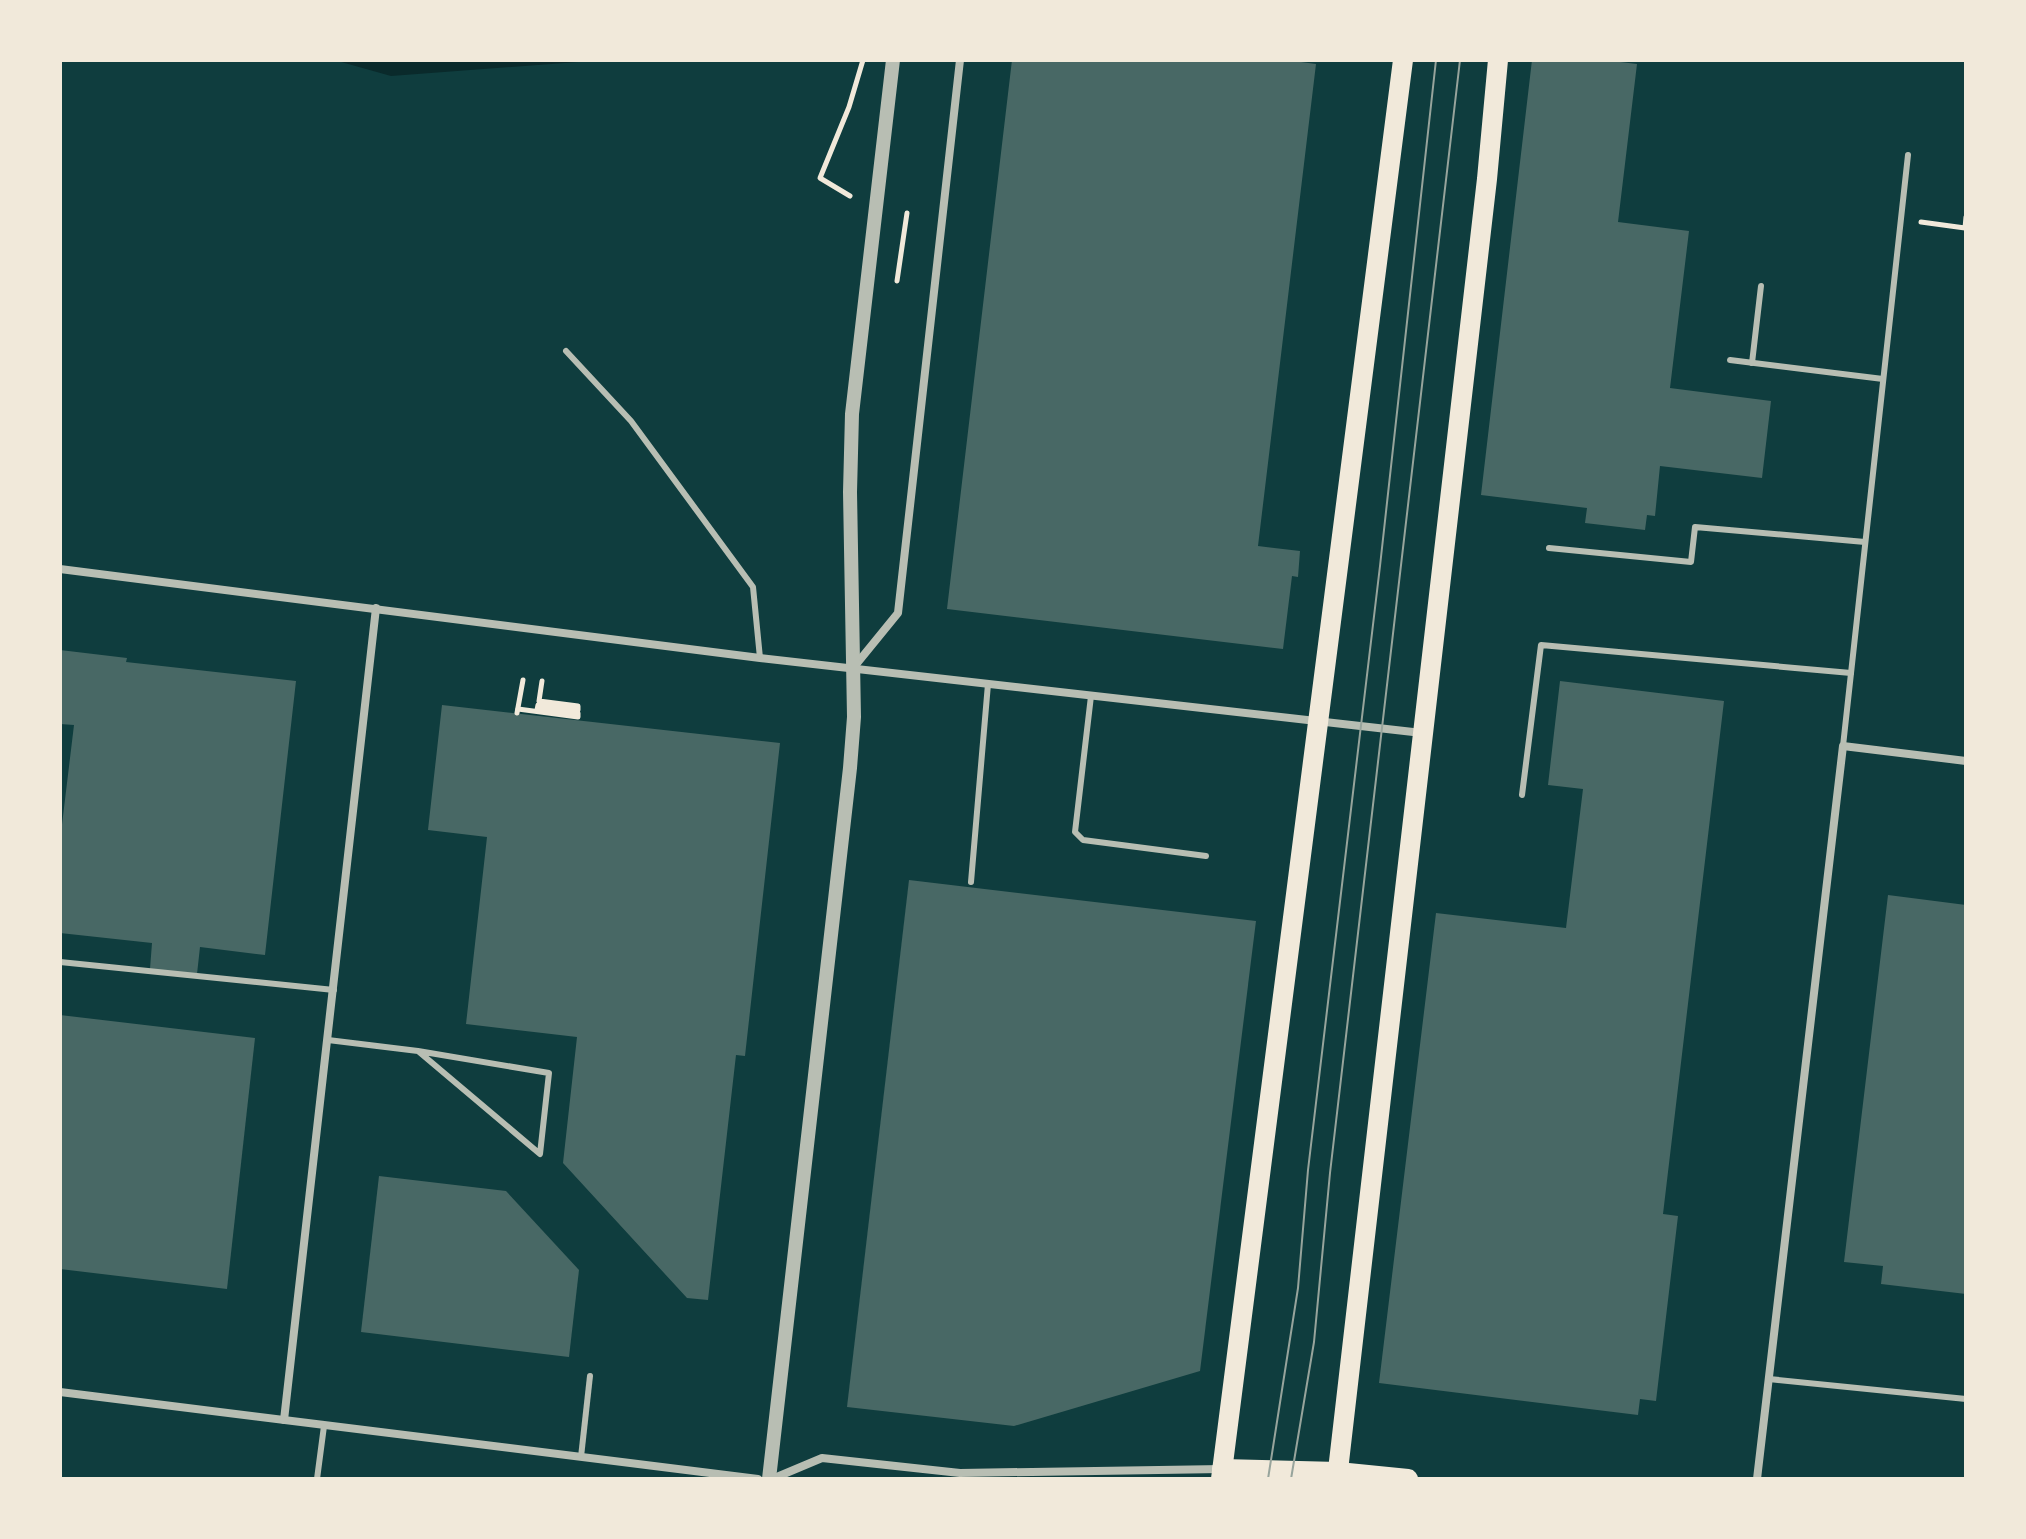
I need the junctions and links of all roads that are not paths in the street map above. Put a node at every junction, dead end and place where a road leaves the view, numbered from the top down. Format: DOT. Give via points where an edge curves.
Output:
graph roads {
  1 [pos="893,60"];
  2 [pos="960,60"];
  3 [pos="1403,60"];
  4 [pos="1498,60"];
  5 [pos="1908,155"];
  6 [pos="1761,286"];
  7 [pos="566,351"];
  8 [pos="1730,360"];
  9 [pos="1752,363"];
  10 [pos="1883,379"];
  11 [pos="1865,542"];
  12 [pos="1549,548"];
  13 [pos="60,569"];
  14 [pos="376,608"];
  15 [pos="760,658"];
  16 [pos="854,668"];
  17 [pos="1851,673"];
  18 [pos="988,684"];
  19 [pos="1091,696"];
  20 [pos="1318,722"];
  21 [pos="1423,733"];
  22 [pos="1843,746"];
  23 [pos="1966,761"];
  24 [pos="1522,795"];
  25 [pos="1206,856"];
  26 [pos="971,882"];
  27 [pos="60,962"];
  28 [pos="334,990"];
  29 [pos="328,1040"];
  30 [pos="418,1051"];
  31 [pos="590,1376"];
  32 [pos="1769,1379"];
  33 [pos="60,1392"];
  34 [pos="1966,1399"];
  35 [pos="284,1420"];
  36 [pos="324,1426"];
  37 [pos="581,1457"];
  38 [pos="1222,1474"];
  39 [pos="1338,1476"];
  40 [pos="317,1479"];
  41 [pos="758,1479"];
  42 [pos="770,1479"];
  43 [pos="1408,1479"];
  44 [pos="1757,1479"];
  1 -- 16 [label="street" via="852,414"];
  2 -- 16 [label="street" via="898,613"];
  3 -- 20 [label="main road"];
  4 -- 21 [label="main road"];
  5 -- 10 [label="lane"];
  6 -- 9 [label="lane"];
  7 -- 15 [label="lane" via="631,421 753,587"];
  8 -- 9 [label="lane"];
  9 -- 10 [label="lane"];
  10 -- 11 [label="lane"];
  11 -- 12 [label="lane" via="1695,527 1691,562"];
  11 -- 17 [label="lane"];
  13 -- 14 [label="street"];
  14 -- 15 [label="street"];
  14 -- 28 [label="street"];
  15 -- 16 [label="street"];
  16 -- 18 [label="street"];
  16 -- 42 [label="street" via="845,828"];
  17 -- 22 [label="lane"];
  17 -- 24 [label="lane" via="1541,645"];
  18 -- 19 [label="street"];
  18 -- 26 [label="lane"];
  19 -- 20 [label="street"];
  19 -- 25 [label="lane" via="1075,832 1083,840"];
  20 -- 21 [label="street"];
  20 -- 38 [label="main road"];
  21 -- 39 [label="main road"];
  22 -- 23 [label="street"];
  22 -- 32 [label="street"];
  27 -- 28 [label="lane"];
  28 -- 29 [label="street"];
  29 -- 30 [label="lane"];
  29 -- 35 [label="street"];
  30 -- 30 [label="lane" via="479,1102 540,1154 549,1073"];
  31 -- 37 [label="lane"];
  32 -- 34 [label="lane"];
  32 -- 44 [label="street"];
  33 -- 35 [label="street"];
  35 -- 36 [label="street"];
  36 -- 37 [label="street"];
  36 -- 40 [label="lane"];
  37 -- 41 [label="street"];
  38 -- 39 [label="main road"];
  38 -- 42 [label="street" via="960,1473 822,1458"];
  39 -- 43 [label="main road"];
}
